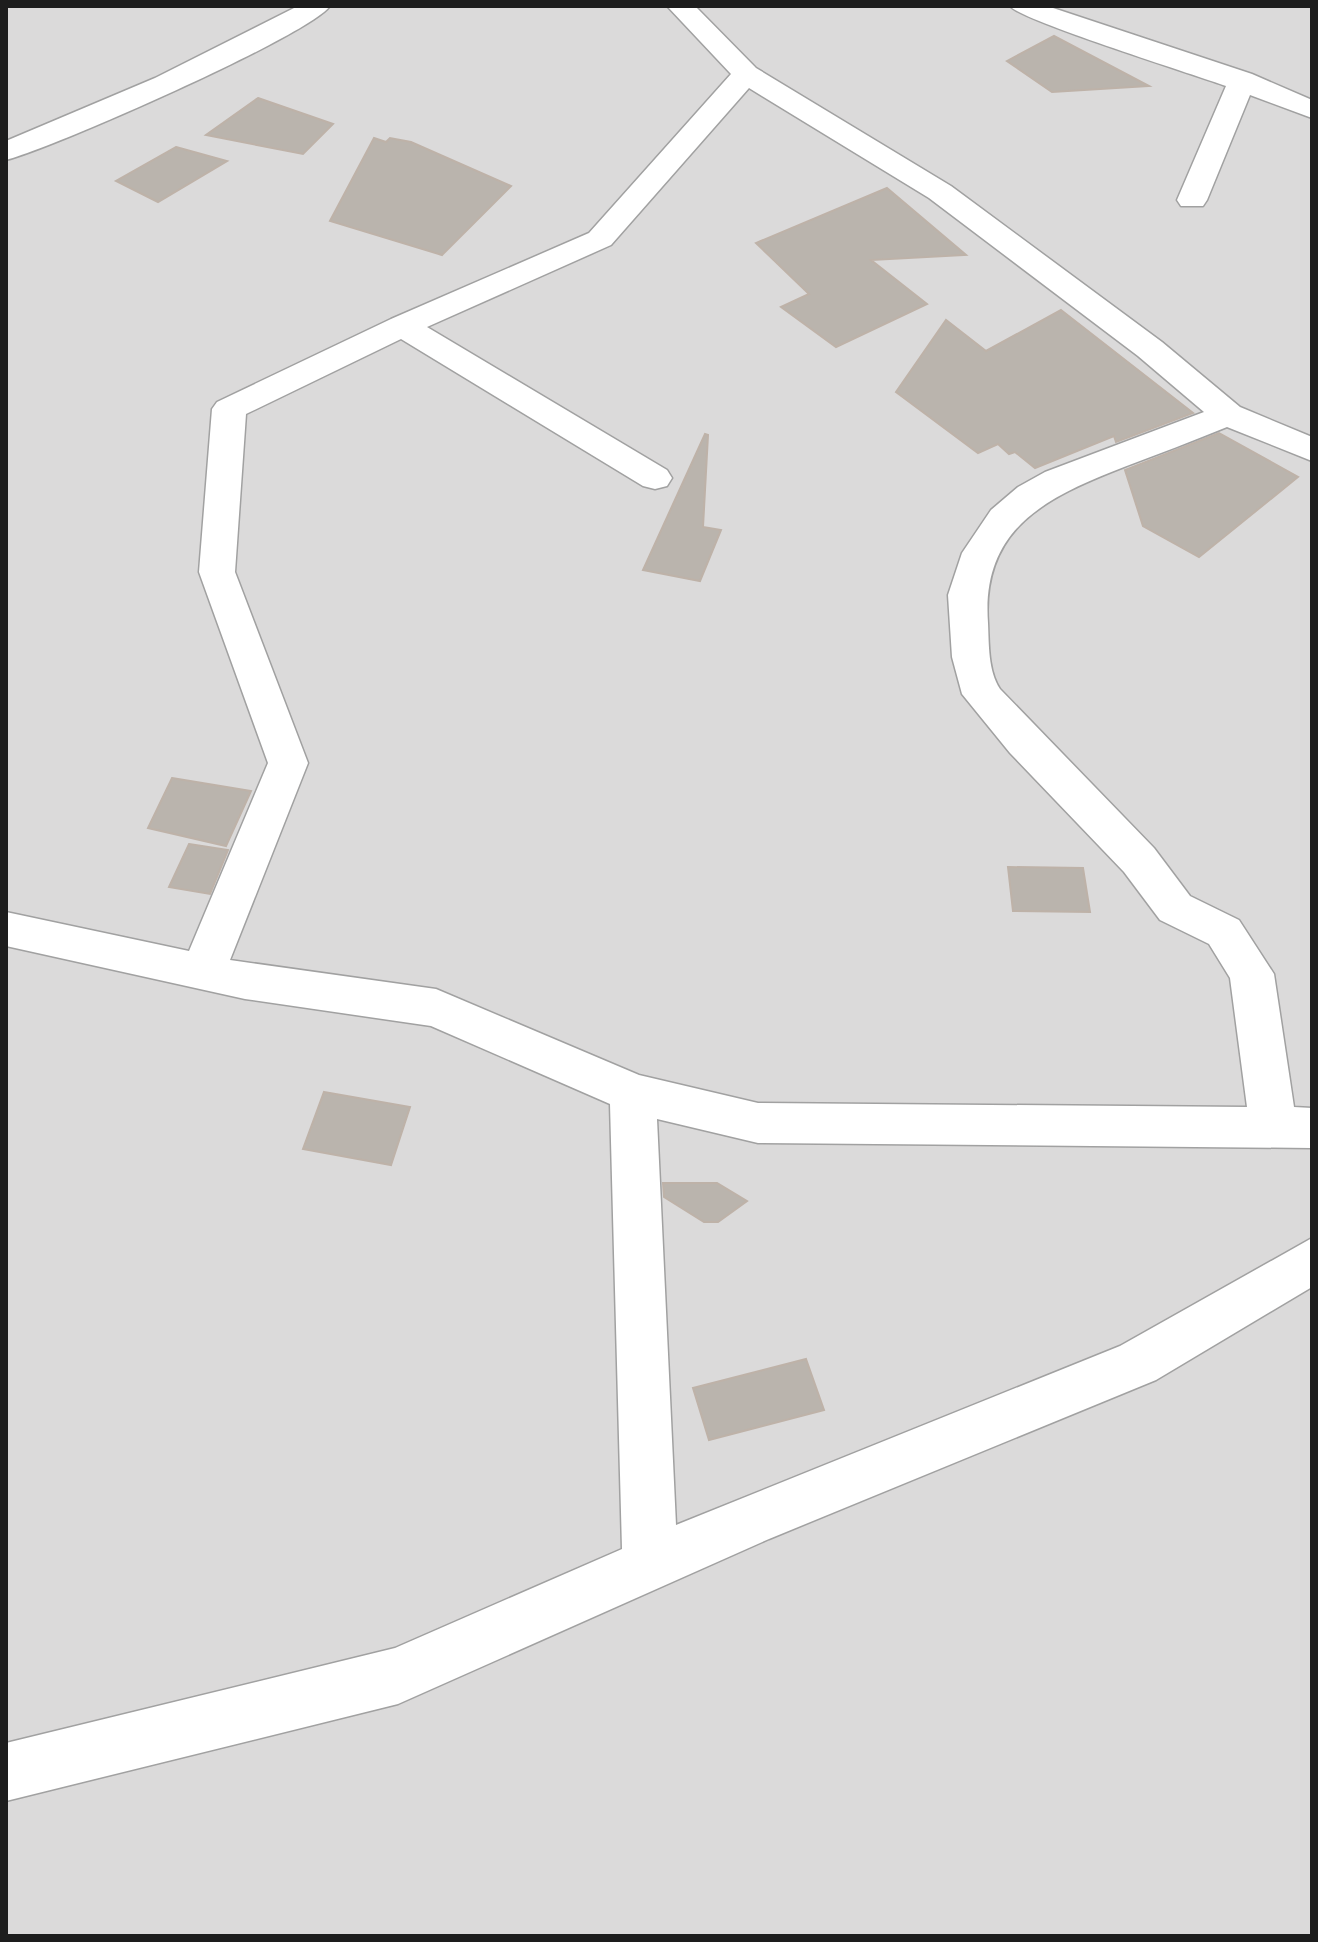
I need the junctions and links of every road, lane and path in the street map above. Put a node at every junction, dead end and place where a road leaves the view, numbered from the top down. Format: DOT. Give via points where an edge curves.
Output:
graph roads {
  1 [pos="317,6"];
  2 [pos="680,6"];
  3 [pos="1023,6"];
  4 [pos="746,74"];
  5 [pos="1242,80"];
  6 [pos="1312,110"];
  7 [pos="6,151"];
  8 [pos="1192,200"];
  9 [pos="402,326"];
  10 [pos="1228,415"];
  11 [pos="1312,450"];
  12 [pos="655,478"];
  13 [pos="6,929"];
  14 [pos="203,971"];
  15 [pos="633,1093"];
  16 [pos="1293,1127"];
  17 [pos="1312,1261"];
  18 [pos="650,1566"];
  19 [pos="6,1772"];
  1 -- 7 [label="street" via="244,49 142,97"];
  2 -- 4 [label="street"];
  3 -- 5 [label="street"];
  4 -- 9 [label="street" via="600,239"];
  4 -- 10 [label="street" via="940,192 1150,349"];
  5 -- 6 [label="street"];
  5 -- 8 [label="street"];
  9 -- 12 [label="street"];
  9 -- 14 [label="street" via="229,409 217,572 288,763"];
  10 -- 11 [label="street"];
  10 -- 16 [label="street" via="1057,480 1004,518 980,553 967,595 971,657 976,684 986,699 1139,860 1175,908 1224,932 1252,974"];
  13 -- 14 [label="street"];
  14 -- 15 [label="street" via="436,1008"];
  15 -- 16 [label="street" via="758,1123"];
  15 -- 18 [label="street"];
  17 -- 18 [label="street" via="1138,1363 752,1519"];
  18 -- 19 [label="street" via="398,1676"];
}
